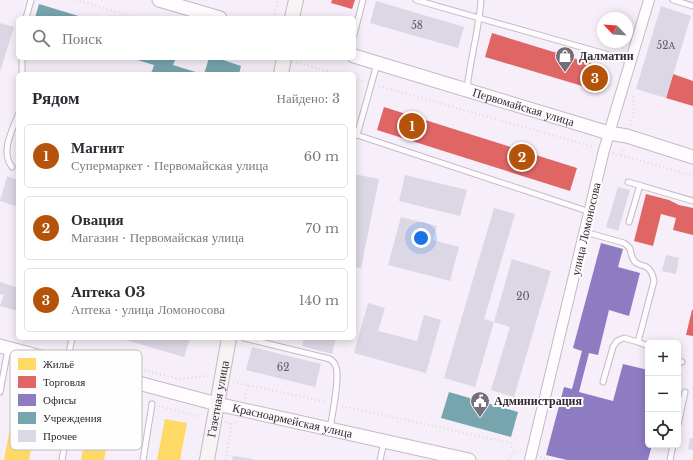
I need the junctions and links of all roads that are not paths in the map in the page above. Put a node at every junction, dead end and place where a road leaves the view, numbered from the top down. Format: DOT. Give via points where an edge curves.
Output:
graph roads {
  1 [pos="31,0"];
  2 [pos="159,0"];
  3 [pos="296,0"];
  4 [pos="363,0"];
  5 [pos="416,0"];
  6 [pos="481,0"];
  7 [pos="649,0"];
  8 [pos="673,0"];
  9 [pos="693,6"];
  10 [pos="27,16"];
  11 [pos="213,16"];
  12 [pos="292,16"];
  13 [pos="479,18"];
  14 [pos="356,27"];
  15 [pos="356,57"];
  16 [pos="22,60"];
  17 [pos="284,60"];
  18 [pos="630,61"];
  19 [pos="378,63"];
  20 [pos="22,72"];
  21 [pos="281,72"];
  22 [pos="466,90"];
  23 [pos="16,120"];
  24 [pos="356,133"];
  25 [pos="609,133"];
  26 [pos="356,136"];
  27 [pos="693,158"];
  28 [pos="12,167"];
  29 [pos="628,182"];
  30 [pos="640,185"];
  31 [pos="693,201"];
  32 [pos="590,212"];
  33 [pos="628,222"];
  34 [pos="585,232"];
  35 [pos="72,340"];
  36 [pos="229,340"];
  37 [pos="252,340"];
  38 [pos="638,342"];
  39 [pos="645,345"];
  40 [pos="72,350"];
  41 [pos="4,352"];
  42 [pos="603,382"];
  43 [pos="142,384"];
  44 [pos="0,392"];
  45 [pos="685,392"];
  46 [pos="152,404"];
  47 [pos="216,404"];
  48 [pos="681,412"];
  49 [pos="330,430"];
  50 [pos="384,441"];
  51 [pos="672,448"];
  52 [pos="64,450"];
  53 [pos="62,460"];
  54 [pos="143,460"];
  55 [pos="207,460"];
  56 [pos="380,460"];
  57 [pos="470,460"];
  58 [pos="530,460"];
  59 [pos="670,460"];
  1 -- 10 [label="lane"];
  2 -- 11 [label="street"];
  3 -- 12 [label="main road"];
  4 -- 14 [label="lane"];
  5 -- 13 [label="lane"];
  6 -- 13 [label="lane"];
  7 -- 18 [label="street, улица Ломоносова"];
  8 -- 9 [label="lane"];
  13 -- 18 [label="lane"];
  13 -- 22 [label="lane"];
  15 -- 19 [label="street, Первомайская улица"];
  16 -- 20 [label="lane"];
  17 -- 21 [label="main road"];
  18 -- 25 [label="street, улица Ломоносова"];
  19 -- 22 [label="street, Первомайская улица"];
  19 -- 24 [label="lane"];
  22 -- 25 [label="street, Первомайская улица"];
  23 -- 28 [label="lane" via="6,152 6,158"];
  25 -- 27 [label="street, Первомайская улица"];
  25 -- 32 [label="street, улица Ломоносова"];
  26 -- 32 [label="lane"];
  29 -- 30 [label="lane"];
  30 -- 31 [label="lane"];
  30 -- 33 [label="lane"];
  32 -- 34 [label="street, улица Ломоносова"];
  34 -- 38 [label="lane" via="624,243 629,246 633,260 649,267 651,271 654,281"];
  34 -- 58 [label="street, улица Ломоносова"];
  35 -- 40 [label="lane"];
  36 -- 47 [label="main road, Газетная улица"];
  37 -- 49 [label="lane" via="330,359 336,365"];
  38 -- 39 [label="lane"];
  38 -- 42 [label="lane" via="624,338 617,340"];
  41 -- 44 [label="lane"];
  43 -- 47 [label="street, Красноармейская улица"];
  45 -- 48 [label="lane"];
  46 -- 54 [label="lane"];
  47 -- 49 [label="street, Красноармейская улица"];
  47 -- 55 [label="main road, Газетная улица"];
  49 -- 50 [label="street, Красноармейская улица"];
  50 -- 56 [label="lane"];
  50 -- 57 [label="street, Красноармейская улица"];
  51 -- 59 [label="lane"];
  52 -- 53 [label="lane"];
}
